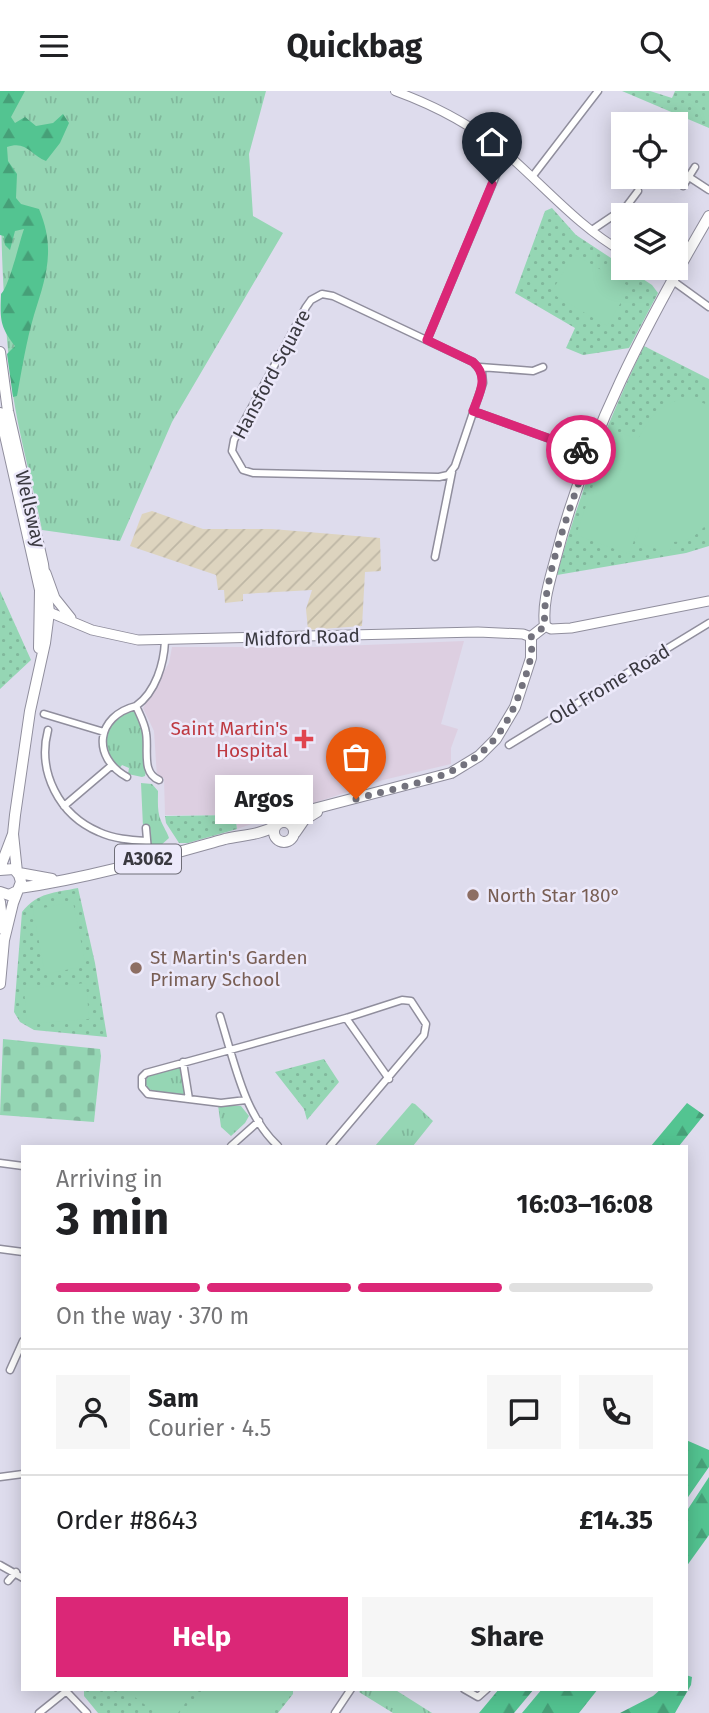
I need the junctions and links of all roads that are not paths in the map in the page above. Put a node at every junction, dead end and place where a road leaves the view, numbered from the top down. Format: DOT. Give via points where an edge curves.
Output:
graph roads {
  1 [pos="395,91"];
  2 [pos="598,91"];
  3 [pos="507,154"];
  4 [pos="695,167"];
  5 [pos="532,177"];
  6 [pos="689,177"];
  7 [pos="709,190"];
  8 [pos="638,191"];
  9 [pos="709,216"];
  10 [pos="592,230"];
  11 [pos="611,243"];
  12 [pos="688,254"];
  13 [pos="674,280"];
  14 [pos="709,307"];
  15 [pos="427,340"];
  16 [pos="0,352"];
  17 [pos="480,367"];
  18 [pos="543,367"];
  19 [pos="473,411"];
  20 [pos="0,413"];
  21 [pos="589,453"];
  22 [pos="452,472"];
  23 [pos="435,557"];
  24 [pos="43,564"];
  25 [pos="709,601"];
  26 [pos="45,612"];
  27 [pos="74,622"];
  28 [pos="709,623"];
  29 [pos="545,626"];
  30 [pos="531,637"];
  31 [pos="164,641"];
  32 [pos="136,706"];
  33 [pos="44,714"];
  34 [pos="48,730"];
  35 [pos="104,732"];
  36 [pos="509,745"];
  37 [pos="111,766"];
  38 [pos="127,777"];
  39 [pos="159,780"];
  40 [pos="64,806"];
  41 [pos="328,806"];
  42 [pos="278,824"];
  43 [pos="146,828"];
  44 [pos="295,832"];
  45 [pos="13,834"];
  46 [pos="237,836"];
  47 [pos="277,840"];
  48 [pos="147,841"];
  49 [pos="148,851"];
  50 [pos="0,869"];
  51 [pos="18,872"];
  52 [pos="58,880"];
  53 [pos="18,889"];
  54 [pos="0,892"];
  55 [pos="0,902"];
  56 [pos="4,940"];
  57 [pos="0,983"];
  58 [pos="220,1016"];
  59 [pos="346,1018"];
  60 [pos="230,1050"];
  61 [pos="183,1062"];
  62 [pos="389,1079"];
  63 [pos="189,1099"];
  64 [pos="246,1100"];
  65 [pos="259,1121"];
  66 [pos="232,1145"];
  67 [pos="277,1145"];
  68 [pos="331,1145"];
  69 [pos="0,1163"];
  70 [pos="21,1166"];
  71 [pos="0,1249"];
  72 [pos="21,1252"];
  73 [pos="21,1345"];
  74 [pos="10,1370"];
  75 [pos="21,1474"];
  76 [pos="0,1477"];
  77 [pos="0,1565"];
  78 [pos="16,1572"];
  79 [pos="21,1576"];
  80 [pos="8,1581"];
  81 [pos="67,1691"];
  82 [pos="69,1691"];
  83 [pos="350,1691"];
  84 [pos="468,1691"];
  85 [pos="485,1691"];
  86 [pos="57,1699"];
  87 [pos="39,1713"];
  88 [pos="45,1713"];
  89 [pos="86,1713"];
  90 [pos="335,1713"];
  1 -- 3 [label="street" via="441,110"];
  2 -- 5 [label="street"];
  3 -- 5 [label="street"];
  3 -- 15 [label="street"];
  4 -- 6 [label="street"];
  5 -- 10 [label="street"];
  6 -- 7 [label="street"];
  8 -- 10 [label="street" via="620,212"];
  9 -- 12 [label="main road"];
  10 -- 11 [label="street"];
  13 -- 14 [label="street"];
  13 -- 21 [label="main road" via="627,367"];
  15 -- 17 [label="street, Hansford Square"];
  15 -- 22 [label="street, Hansford Square" via="333,296 316,296 306,307 232,451 243,470 253,473 443,477"];
  16 -- 24 [label="main road, Wellsway" via="8,411"];
  17 -- 18 [label="street" via="533,371"];
  17 -- 19 [label="street" via="484,378"];
  19 -- 21 [label="street"];
  19 -- 22 [label="street"];
  20 -- 26 [label="main road, Wellsway"];
  21 -- 29 [label="main road" via="560,541 544,607"];
  22 -- 23 [label="street"];
  24 -- 26 [label="main road, Wellsway"];
  24 -- 27 [label="main road" via="55,598"];
  25 -- 29 [label="main road" via="571,628"];
  26 -- 27 [label="main road, Midford Road"];
  26 -- 45 [label="main road, Wellsway"];
  27 -- 31 [label="main road, Midford Road" via="115,636"];
  28 -- 36 [label="street, Old Frome Road"];
  29 -- 30 [label="main road"];
  30 -- 31 [label="main road, Midford Road" via="478,632"];
  30 -- 41 [label="main road, A3062" via="531,658 515,706 496,739 479,756 450,773"];
  31 -- 32 [label="street" via="163,663"];
  32 -- 35 [label="street" via="114,716"];
  32 -- 39 [label="street" via="146,735 148,770"];
  33 -- 35 [label="street"];
  34 -- 40 [label="street" via="45,766"];
  35 -- 37 [label="street" via="104,752"];
  37 -- 38 [label="street"];
  37 -- 40 [label="street"];
  40 -- 48 [label="street" via="98,832"];
  41 -- 42 [label="main road, A3062"];
  41 -- 44 [label="main road, A3062" via="308,817"];
  42 -- 44 [label="main road" via="288,823"];
  42 -- 46 [label="main road, A3062" via="260,833"];
  42 -- 47 [label="main road" via="274,831"];
  43 -- 48 [label="street"];
  44 -- 47 [label="main road" via="286,842"];
  45 -- 50 [label="main road, Wellsway"];
  45 -- 51 [label="main road, Wellsway"];
  46 -- 47 [label="main road, A3062"];
  46 -- 52 [label="main road, A3062"];
  48 -- 49 [label="street"];
  50 -- 51 [label="main road, Wellsway"];
  51 -- 52 [label="main road, A3062"];
  51 -- 53 [label="main road, Wellsway"];
  52 -- 53 [label="main road, A3062"];
  53 -- 54 [label="main road" via="9,895"];
  53 -- 56 [label="main road, Wellsway"];
  55 -- 56 [label="main road, Wellsway"];
  56 -- 57 [label="main road, Wellsway"];
  58 -- 60 [label="street"];
  59 -- 60 [label="street"];
  59 -- 62 [label="street"];
  59 -- 62 [label="street" via="402,1000 414,1004 426,1032"];
  60 -- 61 [label="street"];
  60 -- 64 [label="street"];
  61 -- 63 [label="street"];
  61 -- 63 [label="street" via="146,1073 141,1081 148,1094"];
  62 -- 68 [label="street"];
  63 -- 64 [label="street"];
  64 -- 65 [label="street"];
  65 -- 66 [label="street"];
  65 -- 67 [label="street"];
  69 -- 70 [label="street"];
  71 -- 72 [label="street"];
  73 -- 74 [label="street"];
  75 -- 76 [label="street"];
  77 -- 78 [label="street"];
  78 -- 79 [label="street"];
  78 -- 80 [label="street"];
  81 -- 86 [label="street"];
  82 -- 89 [label="street"];
  83 -- 90 [label="street"];
  84 -- 85 [label="street" via="478,1697"];
  86 -- 87 [label="street"];
  86 -- 88 [label="street"];
}
